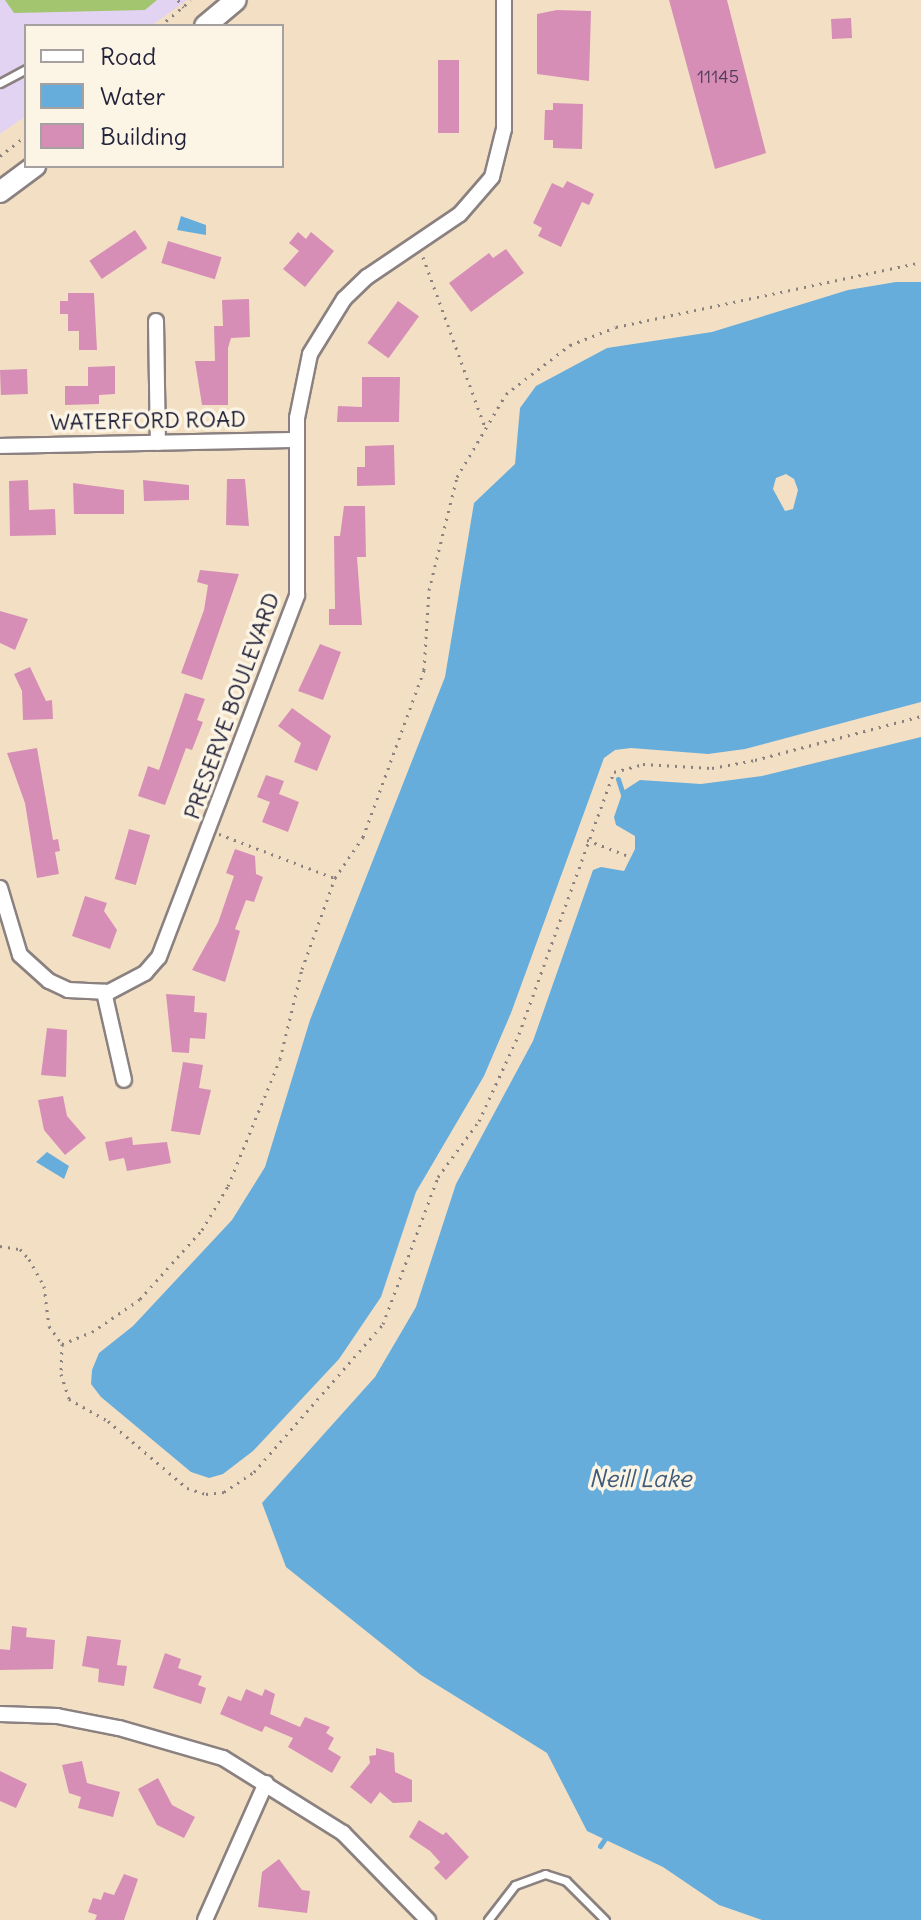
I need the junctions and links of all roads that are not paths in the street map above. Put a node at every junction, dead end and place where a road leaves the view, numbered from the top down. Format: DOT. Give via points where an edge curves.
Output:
graph roads {
  1 [pos="236,0"];
  2 [pos="504,0"];
  3 [pos="207,24"];
  4 [pos="24,70"];
  5 [pos="0,83"];
  6 [pos="32,168"];
  7 [pos="0,192"];
  8 [pos="156,321"];
  9 [pos="297,440"];
  10 [pos="158,443"];
  11 [pos="0,446"];
  12 [pos="0,888"];
  13 [pos="104,992"];
  14 [pos="124,1080"];
  15 [pos="0,1714"];
  16 [pos="266,1783"];
  17 [pos="205,1920"];
  18 [pos="428,1920"];
  19 [pos="488,1920"];
  20 [pos="605,1920"];
  1 -- 3 [label="street"];
  2 -- 9 [label="street, PRESERVE BOULEVARD" via="500,154 478,197 367,277 324,325 300,386"];
  4 -- 5 [label="lane"];
  6 -- 7 [label="street"];
  8 -- 10 [label="street"];
  9 -- 10 [label="street, WATERFORD ROAD"];
  9 -- 13 [label="street, PRESERVE BOULEVARD" via="297,595 159,957 128,984"];
  10 -- 11 [label="street, WATERFORD ROAD"];
  12 -- 13 [label="street" via="11,936 33,970 68,990"];
  13 -- 14 [label="street"];
  15 -- 16 [label="street" via="57,1716 174,1740 223,1758"];
  16 -- 17 [label="street"];
  16 -- 18 [label="street" via="343,1833"];
  19 -- 20 [label="lane" via="515,1885 545,1874 566,1881"];
}
